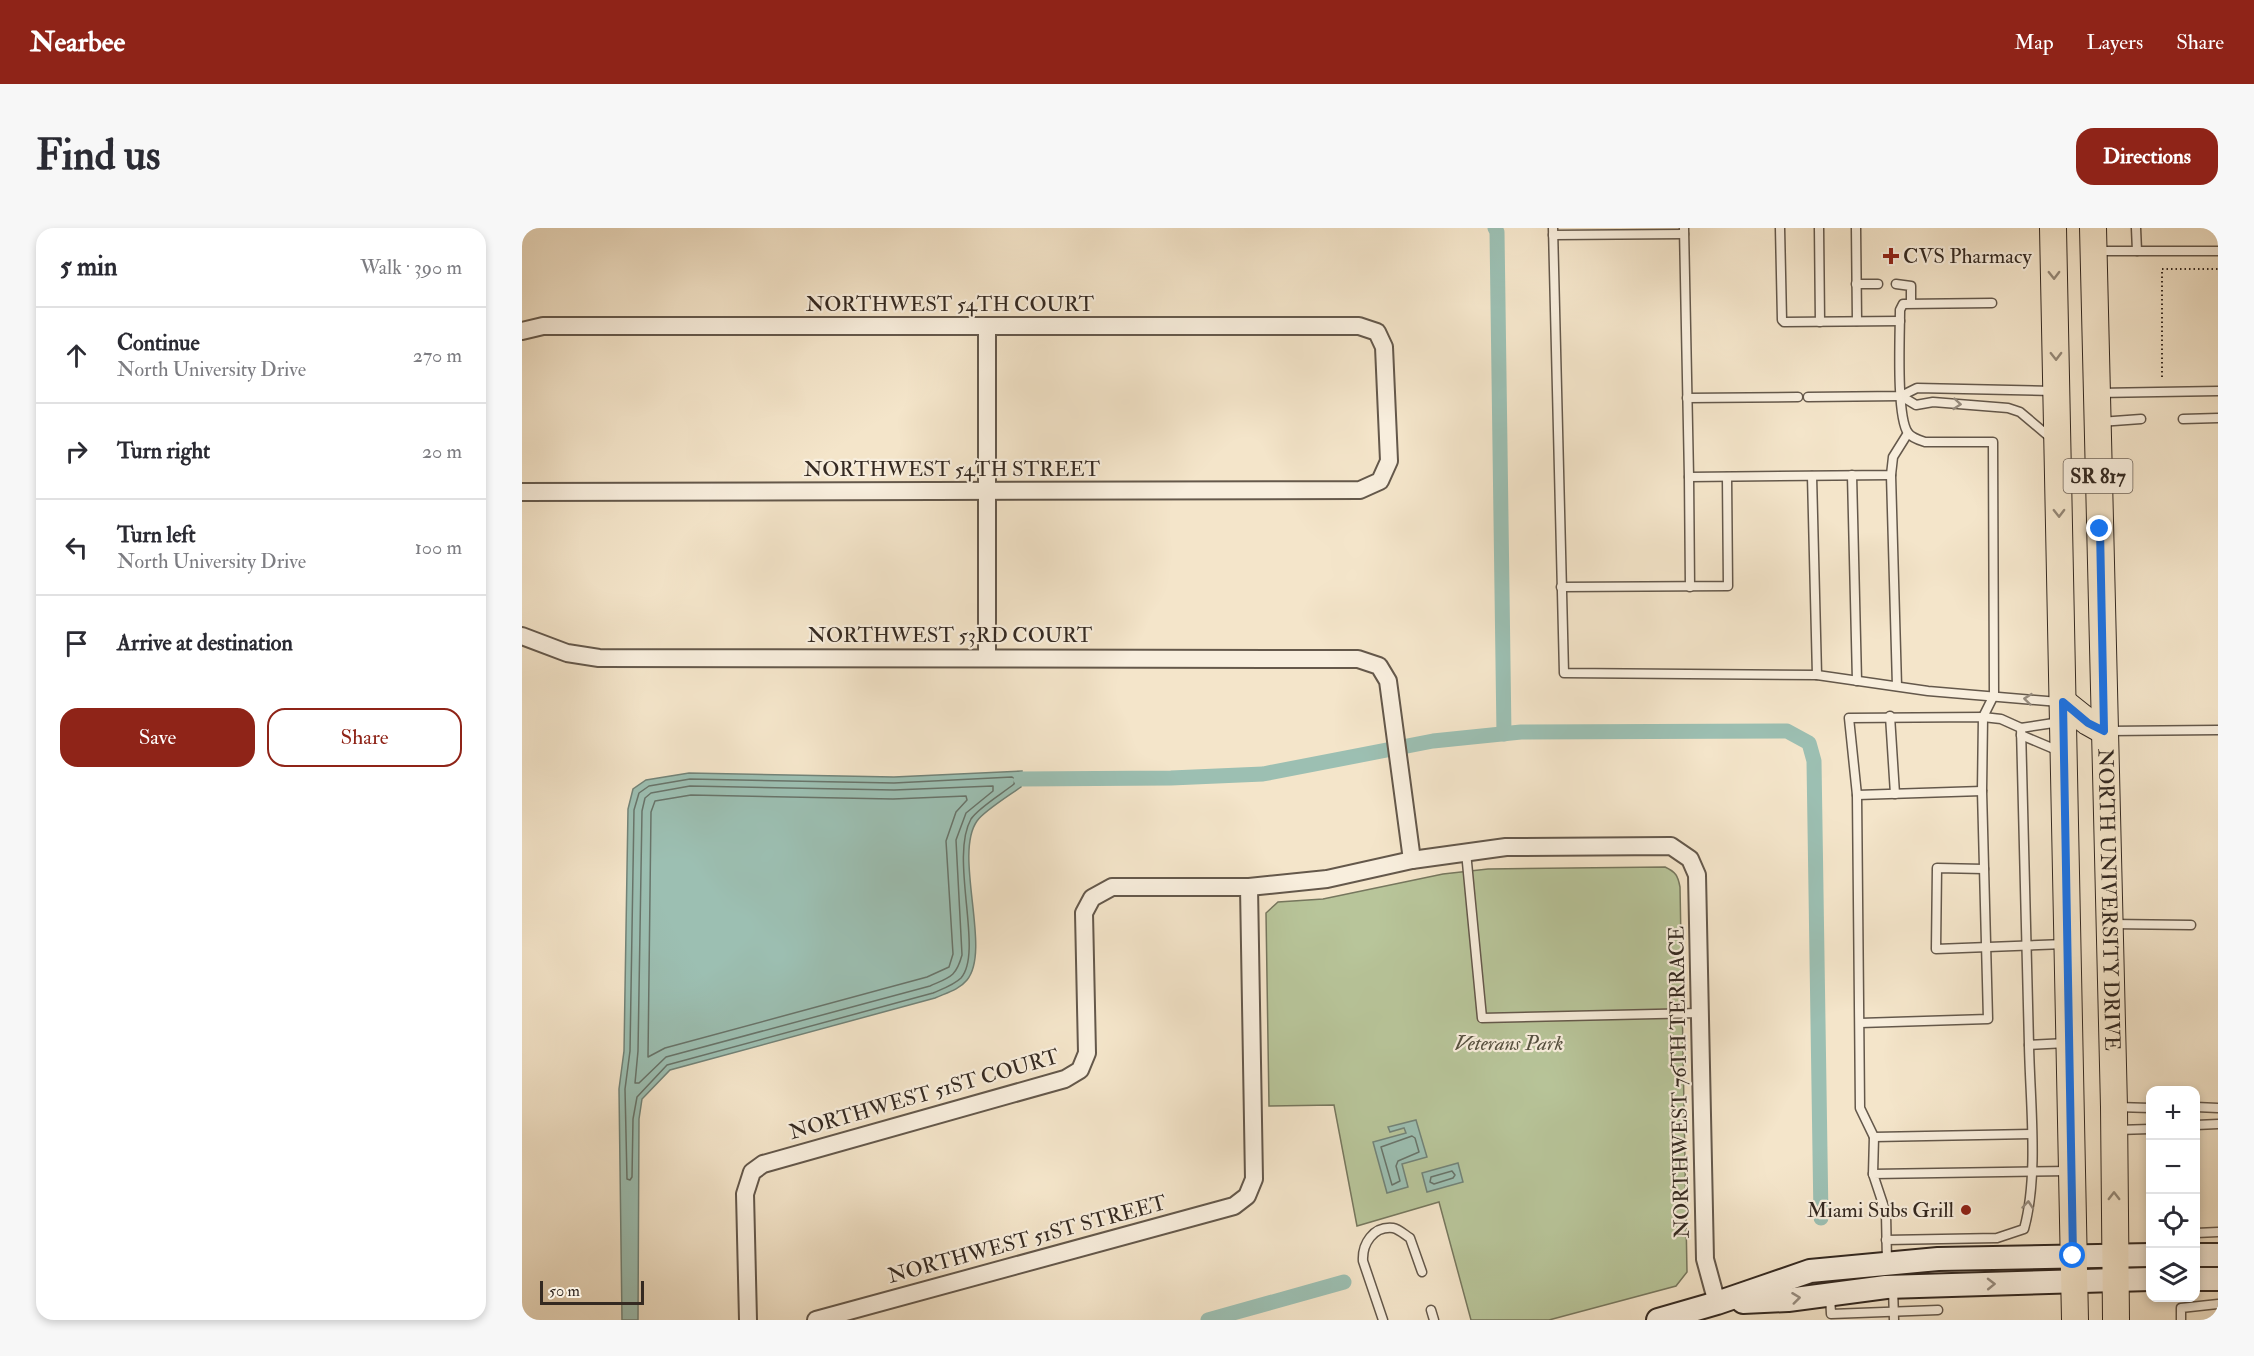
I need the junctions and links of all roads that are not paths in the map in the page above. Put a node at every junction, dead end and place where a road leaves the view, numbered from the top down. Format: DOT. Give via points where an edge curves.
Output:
graph roads {
  1 [pos="1780,228"];
  2 [pos="1819,228"];
  3 [pos="1856,228"];
  4 [pos="2053,228"];
  5 [pos="2136,228"];
  6 [pos="1553,231"];
  7 [pos="1684,231"];
  8 [pos="2094,239"];
  9 [pos="2218,250"];
  10 [pos="2137,251"];
  11 [pos="1878,284"];
  12 [pos="1896,284"];
  13 [pos="1856,285"];
  14 [pos="1911,303"];
  15 [pos="1992,303"];
  16 [pos="1857,321"];
  17 [pos="1900,321"];
  18 [pos="1820,322"];
  19 [pos="987,326"];
  20 [pos="522,331"];
  21 [pos="2218,391"];
  22 [pos="2056,392"];
  23 [pos="2097,393"];
  24 [pos="1901,396"];
  25 [pos="1798,397"];
  26 [pos="1808,397"];
  27 [pos="1687,398"];
  28 [pos="2218,418"];
  29 [pos="2141,419"];
  30 [pos="2183,419"];
  31 [pos="2097,423"];
  32 [pos="1908,433"];
  33 [pos="2057,444"];
  34 [pos="1852,475"];
  35 [pos="1891,475"];
  36 [pos="1812,476"];
  37 [pos="1689,477"];
  38 [pos="1728,477"];
  39 [pos="1380,481"];
  40 [pos="522,492"];
  41 [pos="988,492"];
  42 [pos="1561,587"];
  43 [pos="1690,587"];
  44 [pos="522,636"];
  45 [pos="987,657"];
  46 [pos="1816,675"];
  47 [pos="1857,681"];
  48 [pos="1897,686"];
  49 [pos="1994,695"];
  50 [pos="2063,712"];
  51 [pos="1890,716"];
  52 [pos="1983,717"];
  53 [pos="2218,730"];
  54 [pos="2104,731"];
  55 [pos="2021,732"];
  56 [pos="2064,753"];
  57 [pos="1982,791"];
  58 [pos="1895,794"];
  59 [pos="1857,795"];
  60 [pos="1466,852"];
  61 [pos="1412,860"];
  62 [pos="1984,869"];
  63 [pos="1249,887"];
  64 [pos="2108,924"];
  65 [pos="2191,926"];
  66 [pos="2067,944"];
  67 [pos="2026,945"];
  68 [pos="1987,948"];
  69 [pos="1700,1013"];
  70 [pos="1860,1023"];
  71 [pos="2070,1043"];
  72 [pos="2029,1045"];
  73 [pos="2200,1107"];
  74 [pos="2218,1108"];
  75 [pos="2146,1109"];
  76 [pos="2114,1119"];
  77 [pos="2218,1124"];
  78 [pos="2200,1125"];
  79 [pos="2146,1128"];
  80 [pos="2031,1134"];
  81 [pos="1874,1137"];
  82 [pos="2070,1171"];
  83 [pos="2031,1172"];
  84 [pos="1873,1174"];
  85 [pos="2200,1233"];
  86 [pos="2218,1233"];
  87 [pos="2200,1255"];
  88 [pos="2218,1255"];
  89 [pos="2073,1256"];
  90 [pos="2146,1257"];
  91 [pos="1890,1267"];
  92 [pos="2115,1267"];
  93 [pos="1422,1272"];
  94 [pos="2146,1277"];
  95 [pos="2200,1279"];
  96 [pos="2218,1279"];
  97 [pos="2074,1282"];
  98 [pos="1717,1303"];
  99 [pos="2218,1304"];
  100 [pos="1831,1309"];
  101 [pos="1431,1310"];
  102 [pos="1938,1310"];
  103 [pos="1687,1316"];
  104 [pos="1894,1316"];
  105 [pos="748,1320"];
  106 [pos="816,1320"];
  107 [pos="1383,1320"];
  108 [pos="1434,1320"];
  109 [pos="1658,1320"];
  110 [pos="2075,1320"];
  111 [pos="2116,1320"];
  112 [pos="2181,1320"];
  1 -- 18 [label="lane" via="1782,320"];
  2 -- 18 [label="lane"];
  3 -- 13 [label="lane"];
  4 -- 22 [label="main road, NORTH UNIVERSITY DRIVE / SR 817, one-way"];
  5 -- 10 [label="lane"];
  6 -- 7 [label="lane"];
  6 -- 42 [label="lane"];
  7 -- 27 [label="lane"];
  8 -- 10 [label="lane"];
  8 -- 23 [label="main road, NORTH UNIVERSITY DRIVE / SR 817"];
  9 -- 10 [label="lane"];
  11 -- 13 [label="lane"];
  12 -- 14 [label="lane" via="1911,286"];
  13 -- 16 [label="lane"];
  14 -- 15 [label="lane"];
  14 -- 17 [label="lane" via="1903,304"];
  16 -- 17 [label="lane"];
  16 -- 18 [label="lane"];
  17 -- 24 [label="lane"];
  19 -- 20 [label="street, NORTHWEST 54TH COURT" via="543,326"];
  19 -- 39 [label="street, NORTHWEST 54TH COURT" via="1359,326 1377,332 1384,347 1389,461"];
  19 -- 41 [label="street"];
  21 -- 23 [label="lane"];
  22 -- 24 [label="lane" via="1917,388"];
  22 -- 31 [label="main road" via="2076,399"];
  22 -- 33 [label="main road, NORTH UNIVERSITY DRIVE / SR 817"];
  23 -- 31 [label="main road, NORTH UNIVERSITY DRIVE / SR 817"];
  24 -- 26 [label="lane"];
  24 -- 32 [label="lane"];
  24 -- 33 [label="lane, one-way" via="1916,405 1933,402 2008,408 2020,412"];
  25 -- 27 [label="lane"];
  27 -- 37 [label="lane"];
  28 -- 30 [label="lane"];
  29 -- 31 [label="lane"];
  31 -- 54 [label="main road, NORTH UNIVERSITY DRIVE / SR 817"];
  32 -- 35 [label="lane" via="1893,457"];
  32 -- 49 [label="lane" via="1924,442 1993,442"];
  33 -- 50 [label="main road, NORTH UNIVERSITY DRIVE / SR 817, one-way"];
  34 -- 35 [label="lane"];
  34 -- 36 [label="lane"];
  34 -- 47 [label="lane"];
  35 -- 48 [label="lane"];
  36 -- 38 [label="lane"];
  36 -- 46 [label="lane"];
  37 -- 38 [label="lane"];
  37 -- 43 [label="lane"];
  38 -- 43 [label="lane" via="1728,586"];
  39 -- 41 [label="street, NORTHWEST 54TH STREET" via="1360,490"];
  40 -- 41 [label="street, NORTHWEST 54TH STREET"];
  41 -- 45 [label="street"];
  42 -- 43 [label="lane"];
  42 -- 46 [label="lane" via="1564,673"];
  44 -- 45 [label="street, NORTHWEST 53RD COURT" via="567,652 599,658"];
  45 -- 61 [label="street, NORTHWEST 53RD COURT" via="1358,659 1379,666 1388,681"];
  46 -- 47 [label="lane"];
  47 -- 48 [label="lane"];
  48 -- 49 [label="lane"];
  50 -- 49 [label="lane, one-way"];
  49 -- 52 [label="lane"];
  50 -- 54 [label="main road"];
  50 -- 55 [label="lane"];
  50 -- 56 [label="main road, NORTH UNIVERSITY DRIVE / SR 817"];
  51 -- 52 [label="lane"];
  51 -- 58 [label="lane"];
  51 -- 59 [label="lane" via="1849,718"];
  52 -- 55 [label="lane" via="2001,719"];
  52 -- 57 [label="lane"];
  53 -- 54 [label="lane"];
  54 -- 64 [label="main road, NORTH UNIVERSITY DRIVE / SR 817"];
  55 -- 56 [label="lane"];
  55 -- 67 [label="lane"];
  56 -- 66 [label="main road, NORTH UNIVERSITY DRIVE / SR 817"];
  57 -- 58 [label="lane"];
  57 -- 62 [label="lane"];
  58 -- 59 [label="lane"];
  59 -- 70 [label="lane"];
  60 -- 61 [label="street"];
  60 -- 69 [label="street, NORTHWEST 76TH TERRACE" via="1506,847 1671,846 1690,858 1697,875"];
  60 -- 69 [label="lane" via="1482,1018"];
  61 -- 63 [label="street" via="1327,879"];
  62 -- 68 [label="lane"];
  62 -- 68 [label="lane" via="1937,868 1936,949"];
  63 -- 105 [label="street, NORTHWEST 51ST COURT" via="1112,887 1092,898 1084,913 1087,1053 1080,1070 1065,1079 762,1164 752,1172 746,1194"];
  63 -- 106 [label="street, NORTHWEST 51ST STREET" via="1254,1179 1246,1196 1234,1206"];
  64 -- 65 [label="lane"];
  64 -- 76 [label="main road, NORTH UNIVERSITY DRIVE / SR 817"];
  66 -- 67 [label="lane"];
  66 -- 71 [label="main road, NORTH UNIVERSITY DRIVE / SR 817"];
  67 -- 68 [label="lane"];
  67 -- 72 [label="lane"];
  68 -- 70 [label="lane" via="1988,1019"];
  69 -- 98 [label="street, NORTHWEST 76TH TERRACE" via="1706,1259"];
  70 -- 81 [label="lane" via="1860,1108"];
  71 -- 72 [label="lane"];
  71 -- 82 [label="main road, NORTH UNIVERSITY DRIVE / SR 817"];
  72 -- 80 [label="lane"];
  73 -- 74 [label="lane"];
  75 -- 76 [label="lane"];
  76 -- 79 [label="lane"];
  92 -- 76 [label="main road, NORTH UNIVERSITY DRIVE / SR 817, one-way"];
  77 -- 78 [label="lane"];
  80 -- 81 [label="lane"];
  80 -- 83 [label="lane"];
  81 -- 84 [label="lane"];
  82 -- 83 [label="lane"];
  82 -- 89 [label="main road, NORTH UNIVERSITY DRIVE / SR 817"];
  83 -- 84 [label="lane"];
  91 -- 83 [label="lane, one-way" via="2024,1229"];
  84 -- 91 [label="lane" via="1886,1213"];
  85 -- 86 [label="lane"];
  87 -- 88 [label="street"];
  89 -- 91 [label="street"];
  89 -- 92 [label="street"];
  89 -- 97 [label="main road, NORTH UNIVERSITY DRIVE / SR 817"];
  90 -- 92 [label="street"];
  91 -- 97 [label="street, one-way"];
  91 -- 98 [label="street" via="1810,1271"];
  91 -- 100 [label="street"];
  91 -- 104 [label="lane"];
  92 -- 94 [label="street"];
  92 -- 97 [label="street"];
  92 -- 111 [label="main road, NORTH UNIVERSITY DRIVE / SR 817"];
  93 -- 107 [label="lane" via="1410,1238 1393,1228 1371,1235 1365,1243 1364,1261"];
  95 -- 96 [label="street"];
  97 -- 110 [label="main road, NORTH UNIVERSITY DRIVE / SR 817"];
  98 -- 100 [label="street, one-way" via="1788,1299"];
  98 -- 103 [label="street"];
  99 -- 112 [label="lane" via="2181,1308"];
  100 -- 104 [label="lane"];
  101 -- 108 [label="lane"];
  102 -- 104 [label="lane"];
  103 -- 109 [label="street"];
}
